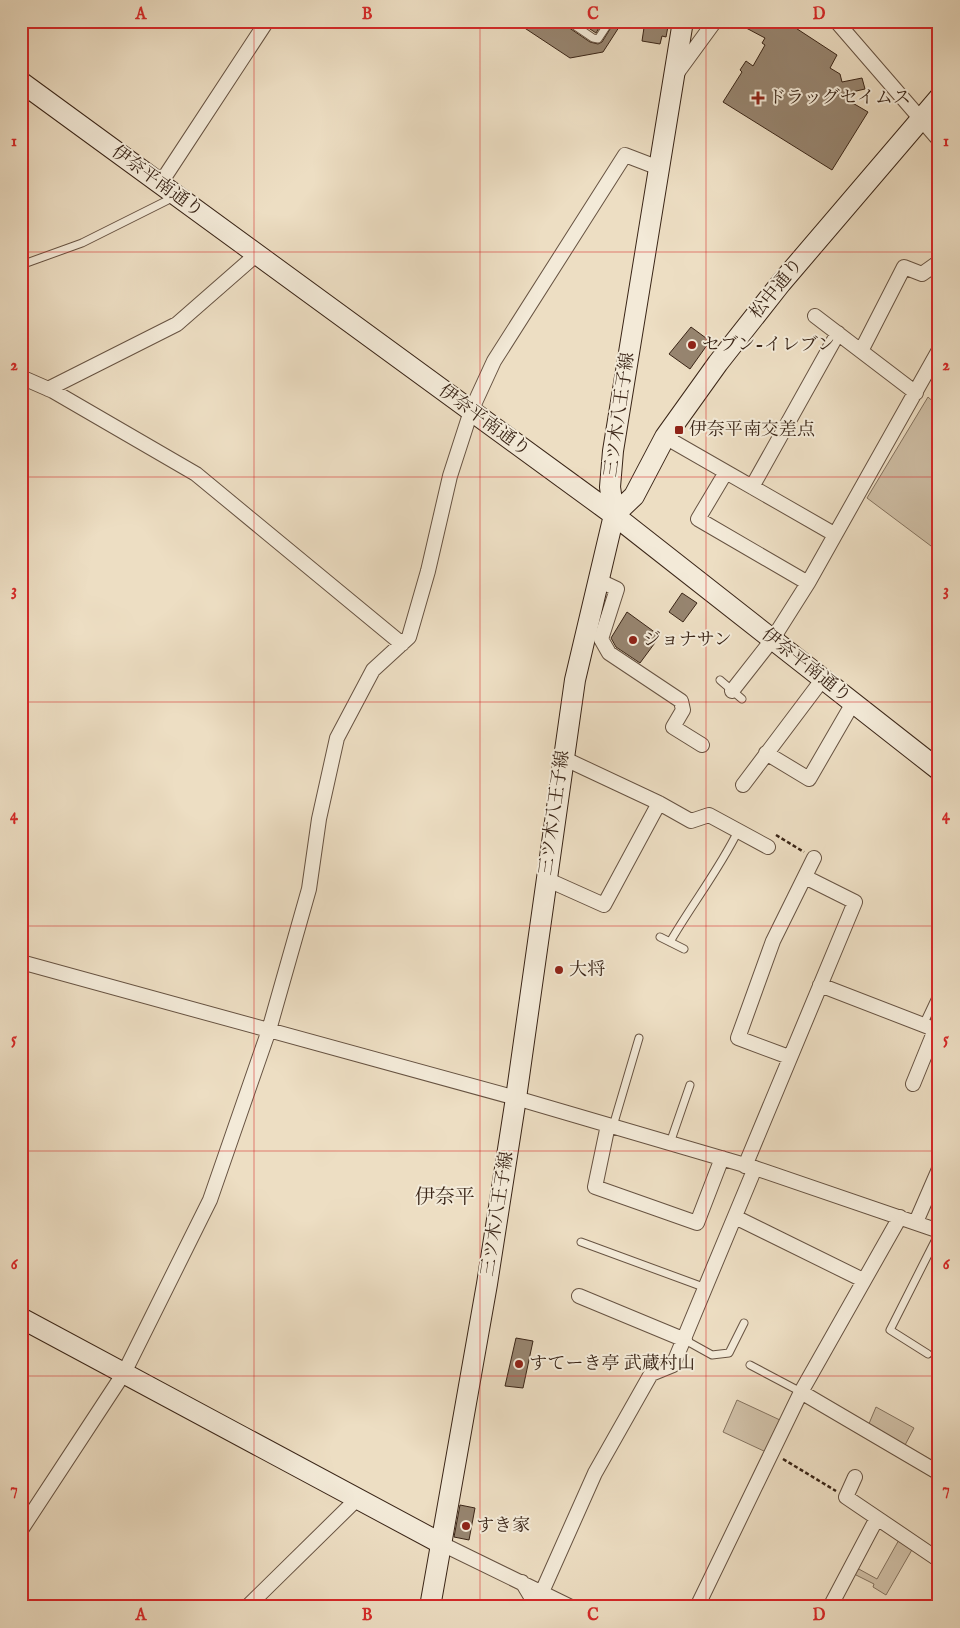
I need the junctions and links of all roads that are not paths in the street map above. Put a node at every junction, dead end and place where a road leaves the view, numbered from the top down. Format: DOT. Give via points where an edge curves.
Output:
graph roads {
  1 [pos="267,21"];
  2 [pos="610,21"];
  3 [pos="683,21"];
  4 [pos="714,21"];
  5 [pos="836,21"];
  6 [pos="571,22"];
  7 [pos="674,77"];
  8 [pos="21,82"];
  9 [pos="939,98"];
  10 [pos="921,118"];
  11 [pos="939,140"];
  12 [pos="659,168"];
  13 [pos="160,184"];
  14 [pos="177,196"];
  15 [pos="257,254"];
  16 [pos="939,262"];
  17 [pos="21,265"];
  18 [pos="815,316"];
  19 [pos="838,333"];
  20 [pos="939,350"];
  21 [pos="860,351"];
  22 [pos="21,377"];
  23 [pos="48,388"];
  24 [pos="916,394"];
  25 [pos="470,411"];
  26 [pos="666,437"];
  27 [pos="726,472"];
  28 [pos="752,487"];
  29 [pos="614,515"];
  30 [pos="834,534"];
  31 [pos="600,581"];
  32 [pos="808,583"];
  33 [pos="772,640"];
  34 [pos="402,644"];
  35 [pos="720,680"];
  36 [pos="822,680"];
  37 [pos="737,695"];
  38 [pos="854,702"];
  39 [pos="702,745"];
  40 [pos="766,753"];
  41 [pos="563,758"];
  42 [pos="939,770"];
  43 [pos="743,784"];
  44 [pos="658,803"];
  45 [pos="738,831"];
  46 [pos="768,847"];
  47 [pos="814,858"];
  48 [pos="805,876"];
  49 [pos="546,879"];
  50 [pos="660,937"];
  51 [pos="670,942"];
  52 [pos="684,949"];
  53 [pos="21,962"];
  54 [pos="820,985"];
  55 [pos="939,991"];
  56 [pos="933,1029"];
  57 [pos="269,1030"];
  58 [pos="639,1038"];
  59 [pos="789,1056"];
  60 [pos="913,1084"];
  61 [pos="690,1085"];
  62 [pos="516,1098"];
  63 [pos="610,1125"];
  64 [pos="670,1142"];
  65 [pos="722,1158"];
  66 [pos="750,1167"];
  67 [pos="939,1168"];
  68 [pos="735,1217"];
  69 [pos="900,1217"];
  70 [pos="916,1222"];
  71 [pos="939,1232"];
  72 [pos="581,1242"];
  73 [pos="863,1280"];
  74 [pos="706,1288"];
  75 [pos="579,1296"];
  76 [pos="21,1318"];
  77 [pos="744,1324"];
  78 [pos="685,1340"];
  79 [pos="928,1354"];
  80 [pos="750,1365"];
  81 [pos="124,1373"];
  82 [pos="801,1392"];
  83 [pos="939,1473"];
  84 [pos="855,1477"];
  85 [pos="357,1499"];
  86 [pos="877,1518"];
  87 [pos="21,1530"];
  88 [pos="442,1544"];
  89 [pos="939,1560"];
  90 [pos="521,1582"];
  91 [pos="542,1592"];
  92 [pos="247,1607"];
  93 [pos="430,1607"];
  94 [pos="537,1607"];
  95 [pos="571,1607"];
  96 [pos="697,1607"];
  97 [pos="830,1607"];
  1 -- 13 [label="street"];
  2 -- 6 [label="lane" via="598,39"];
  3 -- 7 [label="street, 三ツ木八王子線"];
  4 -- 7 [label="street"];
  5 -- 10 [label="street"];
  7 -- 12 [label="street, 三ツ木八王子線"];
  8 -- 13 [label="street, 伊奈平南通り"];
  9 -- 10 [label="street, 松中通り"];
  10 -- 11 [label="street"];
  10 -- 26 [label="street, 松中通り" via="781,283 718,363"];
  12 -- 25 [label="street" via="625,155 494,361"];
  12 -- 29 [label="street, 三ツ木八王子線" via="613,451 610,486"];
  13 -- 14 [label="street, 伊奈平南通り"];
  14 -- 15 [label="street, 伊奈平南通り"];
  14 -- 17 [label="lane" via="82,243"];
  15 -- 23 [label="street" via="177,324"];
  15 -- 25 [label="street, 伊奈平南通り"];
  16 -- 21 [label="street" via="922,274 904,268"];
  18 -- 19 [label="street"];
  19 -- 21 [label="street"];
  19 -- 28 [label="street"];
  20 -- 24 [label="street"];
  21 -- 24 [label="street"];
  22 -- 23 [label="street"];
  23 -- 34 [label="street" via="196,474"];
  24 -- 30 [label="street"];
  25 -- 29 [label="street, 伊奈平南通り"];
  25 -- 34 [label="street" via="450,476 428,571 408,637"];
  26 -- 27 [label="street"];
  26 -- 29 [label="street, 松中通り" via="634,496"];
  27 -- 28 [label="street"];
  27 -- 32 [label="street" via="698,518"];
  28 -- 30 [label="street"];
  29 -- 31 [label="street, 三ツ木八王子線"];
  29 -- 33 [label="street, 伊奈平南通り"];
  30 -- 32 [label="street"];
  31 -- 39 [label="street" via="617,589 601,639 610,653 681,701 683,710 673,727"];
  31 -- 41 [label="street, 三ツ木八王子線" via="575,680"];
  32 -- 33 [label="street"];
  33 -- 36 [label="street, 伊奈平南通り"];
  33 -- 37 [label="street"];
  34 -- 57 [label="street" via="373,670 337,738 319,819 309,889"];
  35 -- 37 [label="lane"];
  36 -- 38 [label="street, 伊奈平南通り"];
  36 -- 40 [label="street"];
  38 -- 40 [label="street" via="809,779"];
  38 -- 42 [label="street, 伊奈平南通り"];
  40 -- 43 [label="street"];
  41 -- 44 [label="street"];
  41 -- 49 [label="street, 三ツ木八王子線"];
  44 -- 45 [label="street" via="691,821 709,816"];
  44 -- 49 [label="street" via="604,905"];
  45 -- 46 [label="street"];
  45 -- 51 [label="lane" via="723,862"];
  47 -- 48 [label="street"];
  48 -- 54 [label="street" via="855,902"];
  48 -- 59 [label="street" via="773,941 738,1038"];
  49 -- 62 [label="street, 三ツ木八王子線"];
  50 -- 51 [label="lane"];
  51 -- 52 [label="lane"];
  53 -- 57 [label="street"];
  54 -- 56 [label="street"];
  54 -- 59 [label="street"];
  55 -- 56 [label="lane"];
  56 -- 60 [label="street"];
  57 -- 62 [label="street"];
  57 -- 81 [label="street" via="210,1200"];
  58 -- 63 [label="lane"];
  59 -- 66 [label="street"];
  61 -- 64 [label="lane"];
  62 -- 63 [label="street"];
  62 -- 88 [label="street, 三ツ木八王子線"];
  63 -- 64 [label="street"];
  63 -- 65 [label="street" via="595,1187 697,1223"];
  64 -- 65 [label="street"];
  65 -- 66 [label="street"];
  66 -- 68 [label="street"];
  66 -- 69 [label="street"];
  67 -- 70 [label="street"];
  68 -- 73 [label="street"];
  68 -- 74 [label="street"];
  69 -- 70 [label="street"];
  69 -- 73 [label="street"];
  70 -- 71 [label="street"];
  71 -- 79 [label="lane" via="890,1330"];
  72 -- 74 [label="lane"];
  73 -- 82 [label="street"];
  74 -- 78 [label="street"];
  75 -- 78 [label="street"];
  76 -- 81 [label="street"];
  77 -- 78 [label="lane" via="729,1353 712,1355"];
  78 -- 91 [label="street" via="673,1365 652,1374 595,1473"];
  80 -- 82 [label="lane"];
  81 -- 85 [label="street"];
  81 -- 87 [label="street"];
  82 -- 83 [label="street"];
  82 -- 96 [label="street"];
  84 -- 86 [label="street" via="846,1497"];
  85 -- 88 [label="street"];
  85 -- 92 [label="street"];
  86 -- 89 [label="street"];
  86 -- 97 [label="street"];
  88 -- 90 [label="street"];
  88 -- 93 [label="street, 三ツ木八王子線"];
  90 -- 91 [label="street"];
  90 -- 94 [label="street"];
  91 -- 95 [label="street"];
}
